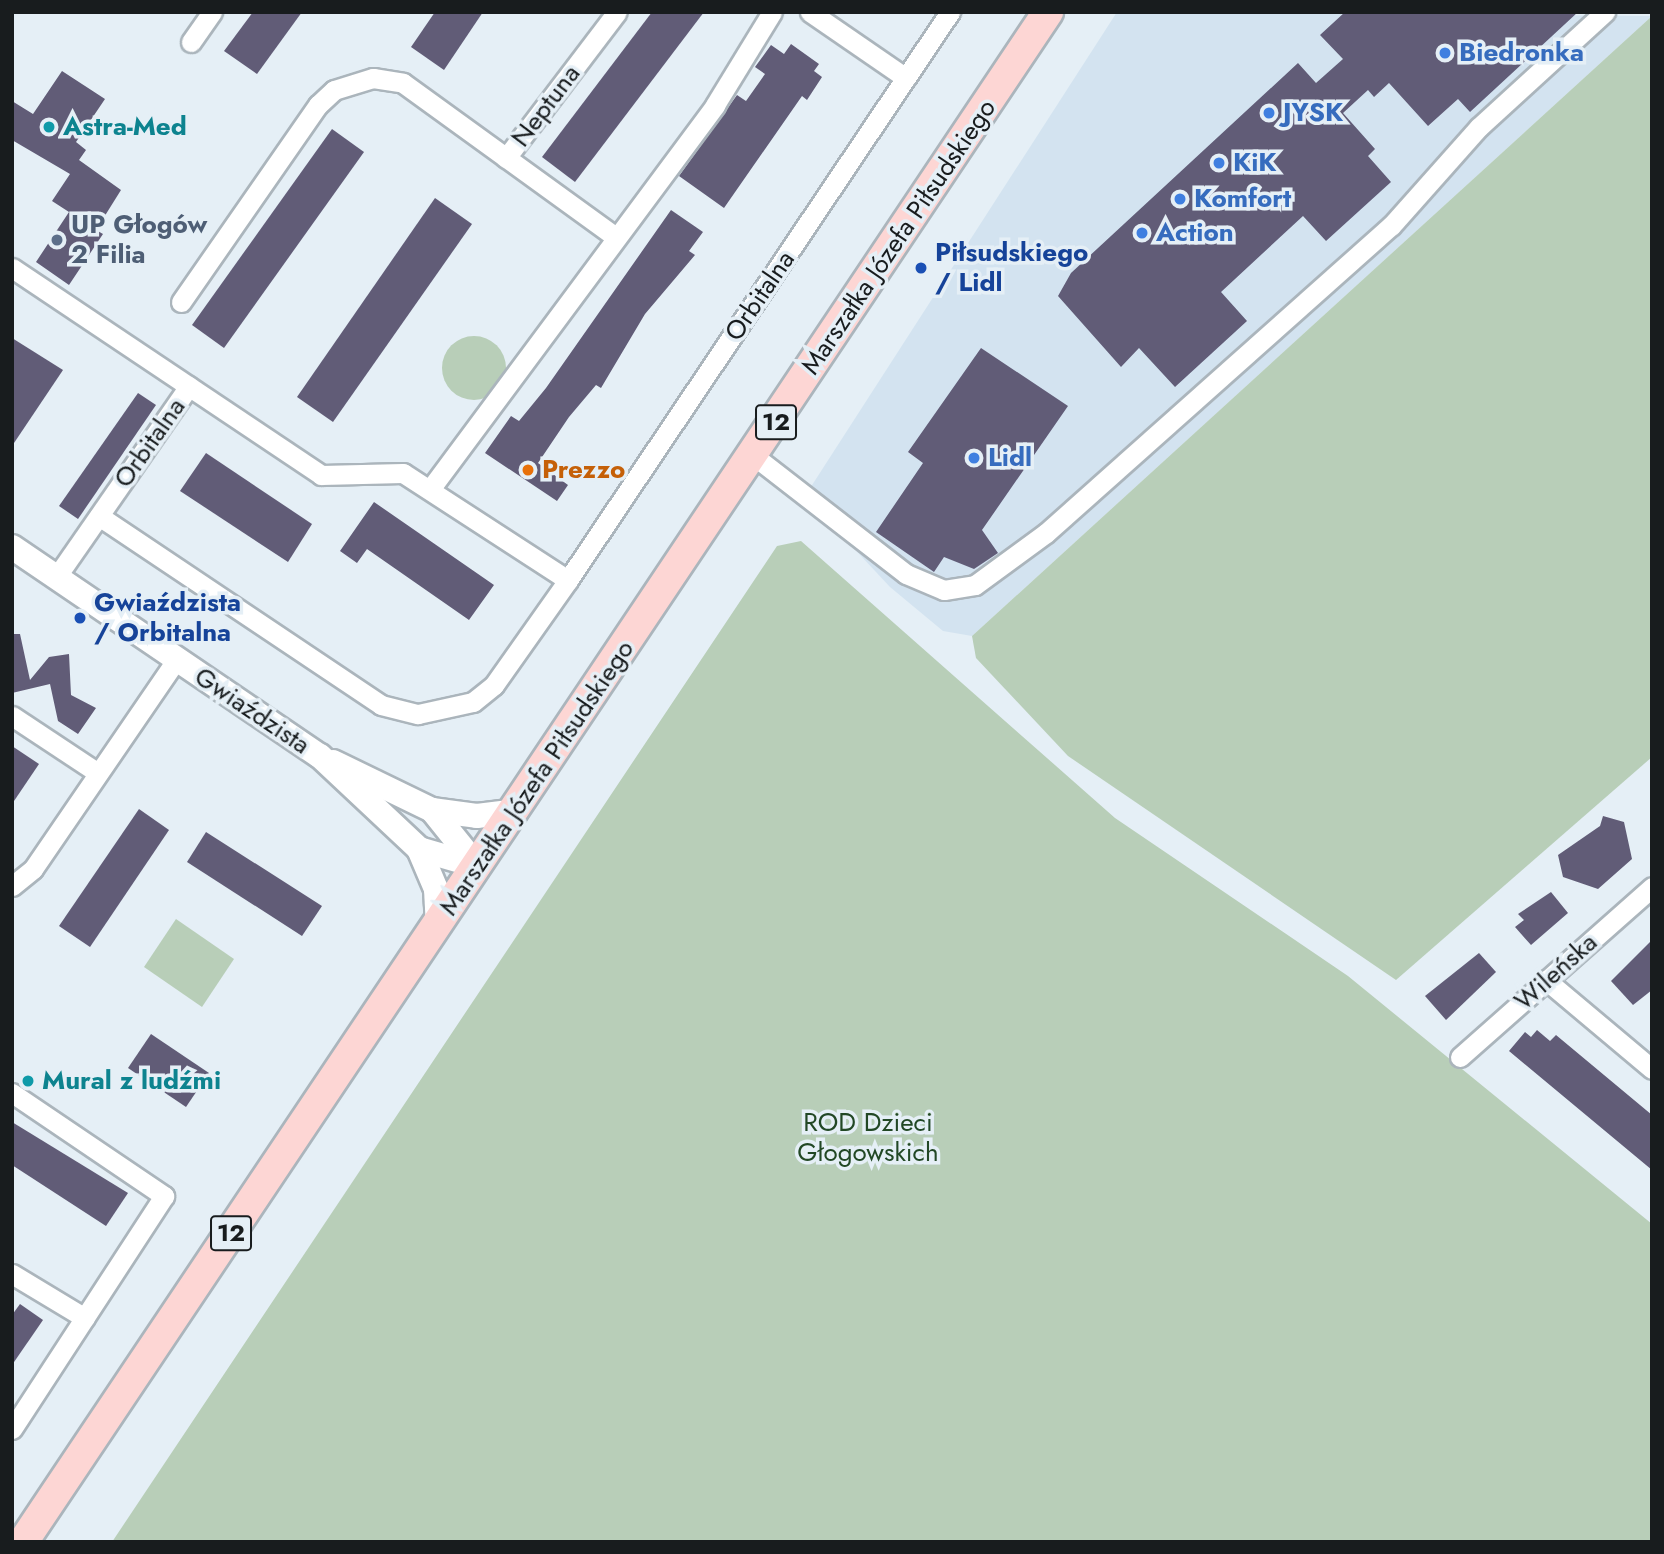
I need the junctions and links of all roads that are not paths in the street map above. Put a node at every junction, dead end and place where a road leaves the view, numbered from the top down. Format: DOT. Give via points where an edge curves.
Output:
graph roads {
  1 [pos="212,12"];
  2 [pos="617,12"];
  3 [pos="772,12"];
  4 [pos="810,12"];
  5 [pos="950,12"];
  6 [pos="1048,12"];
  7 [pos="1603,14"];
  8 [pos="191,41"];
  9 [pos="906,78"];
  10 [pos="506,158"];
  11 [pos="615,237"];
  12 [pos="12,268"];
  13 [pos="181,302"];
  14 [pos="189,386"];
  15 [pos="754,456"];
  16 [pos="431,488"];
  17 [pos="99,516"];
  18 [pos="12,547"];
  19 [pos="57,576"];
  20 [pos="568,580"];
  21 [pos="176,660"];
  22 [pos="12,716"];
  23 [pos="320,756"];
  24 [pos="97,773"];
  25 [pos="432,810"];
  26 [pos="516,811"];
  27 [pos="419,849"];
  28 [pos="477,866"];
  29 [pos="12,886"];
  30 [pos="1652,887"];
  31 [pos="438,924"];
  32 [pos="1546,980"];
  33 [pos="1460,1057"];
  34 [pos="1652,1069"];
  35 [pos="12,1093"];
  36 [pos="12,1273"];
  37 [pos="85,1318"];
  38 [pos="12,1429"];
  39 [pos="23,1542"];
  1 -- 8 [label="street"];
  2 -- 10 [label="street, Neptuna"];
  3 -- 11 [label="street" via="715,105"];
  4 -- 9 [label="street"];
  5 -- 9 [label="street, Orbitalna"];
  6 -- 15 [label="main road, Marszałka Józefa Piłsudskiego / 12"];
  7 -- 15 [label="street" via="1479,127 1391,226 1046,533 975,585 944,590 906,575"];
  9 -- 20 [label="street, Orbitalna"];
  10 -- 11 [label="street, Neptuna"];
  10 -- 13 [label="street" via="403,83 373,78 334,90 300,126"];
  11 -- 16 [label="street"];
  12 -- 14 [label="street"];
  14 -- 16 [label="street, Orbitalna" via="321,475 335,479 389,468"];
  14 -- 17 [label="street, Orbitalna"];
  15 -- 26 [label="main road, Marszałka Józefa Piłsudskiego / 12"];
  16 -- 20 [label="street, Orbitalna"];
  17 -- 19 [label="street, Orbitalna"];
  17 -- 20 [label="street, Orbitalna" via="400,713 445,712 473,702 494,685"];
  18 -- 19 [label="street, Gwiaździsta"];
  19 -- 21 [label="street, Gwiaździsta"];
  21 -- 23 [label="street, Gwiaździsta"];
  21 -- 24 [label="street"];
  22 -- 24 [label="street"];
  23 -- 25 [label="street, Gwiaździsta" via="384,781"];
  23 -- 27 [label="street, Gwiaździsta"];
  24 -- 29 [label="street" via="33,869"];
  25 -- 26 [label="street" via="477,816"];
  25 -- 28 [label="street, Gwiaździsta"];
  26 -- 28 [label="main road, Marszałka Józefa Piłsudskiego / 12"];
  27 -- 28 [label="street, Gwiaździsta"];
  27 -- 31 [label="street" via="436,889"];
  28 -- 31 [label="main road, Marszałka Józefa Piłsudskiego / 12"];
  30 -- 32 [label="street, Wileńska"];
  31 -- 39 [label="main road, Marszałka Józefa Piłsudskiego / 12"];
  32 -- 33 [label="street, Wileńska"];
  32 -- 34 [label="street"];
  35 -- 37 [label="street" via="164,1196"];
  36 -- 37 [label="street"];
  37 -- 38 [label="street"];
}
